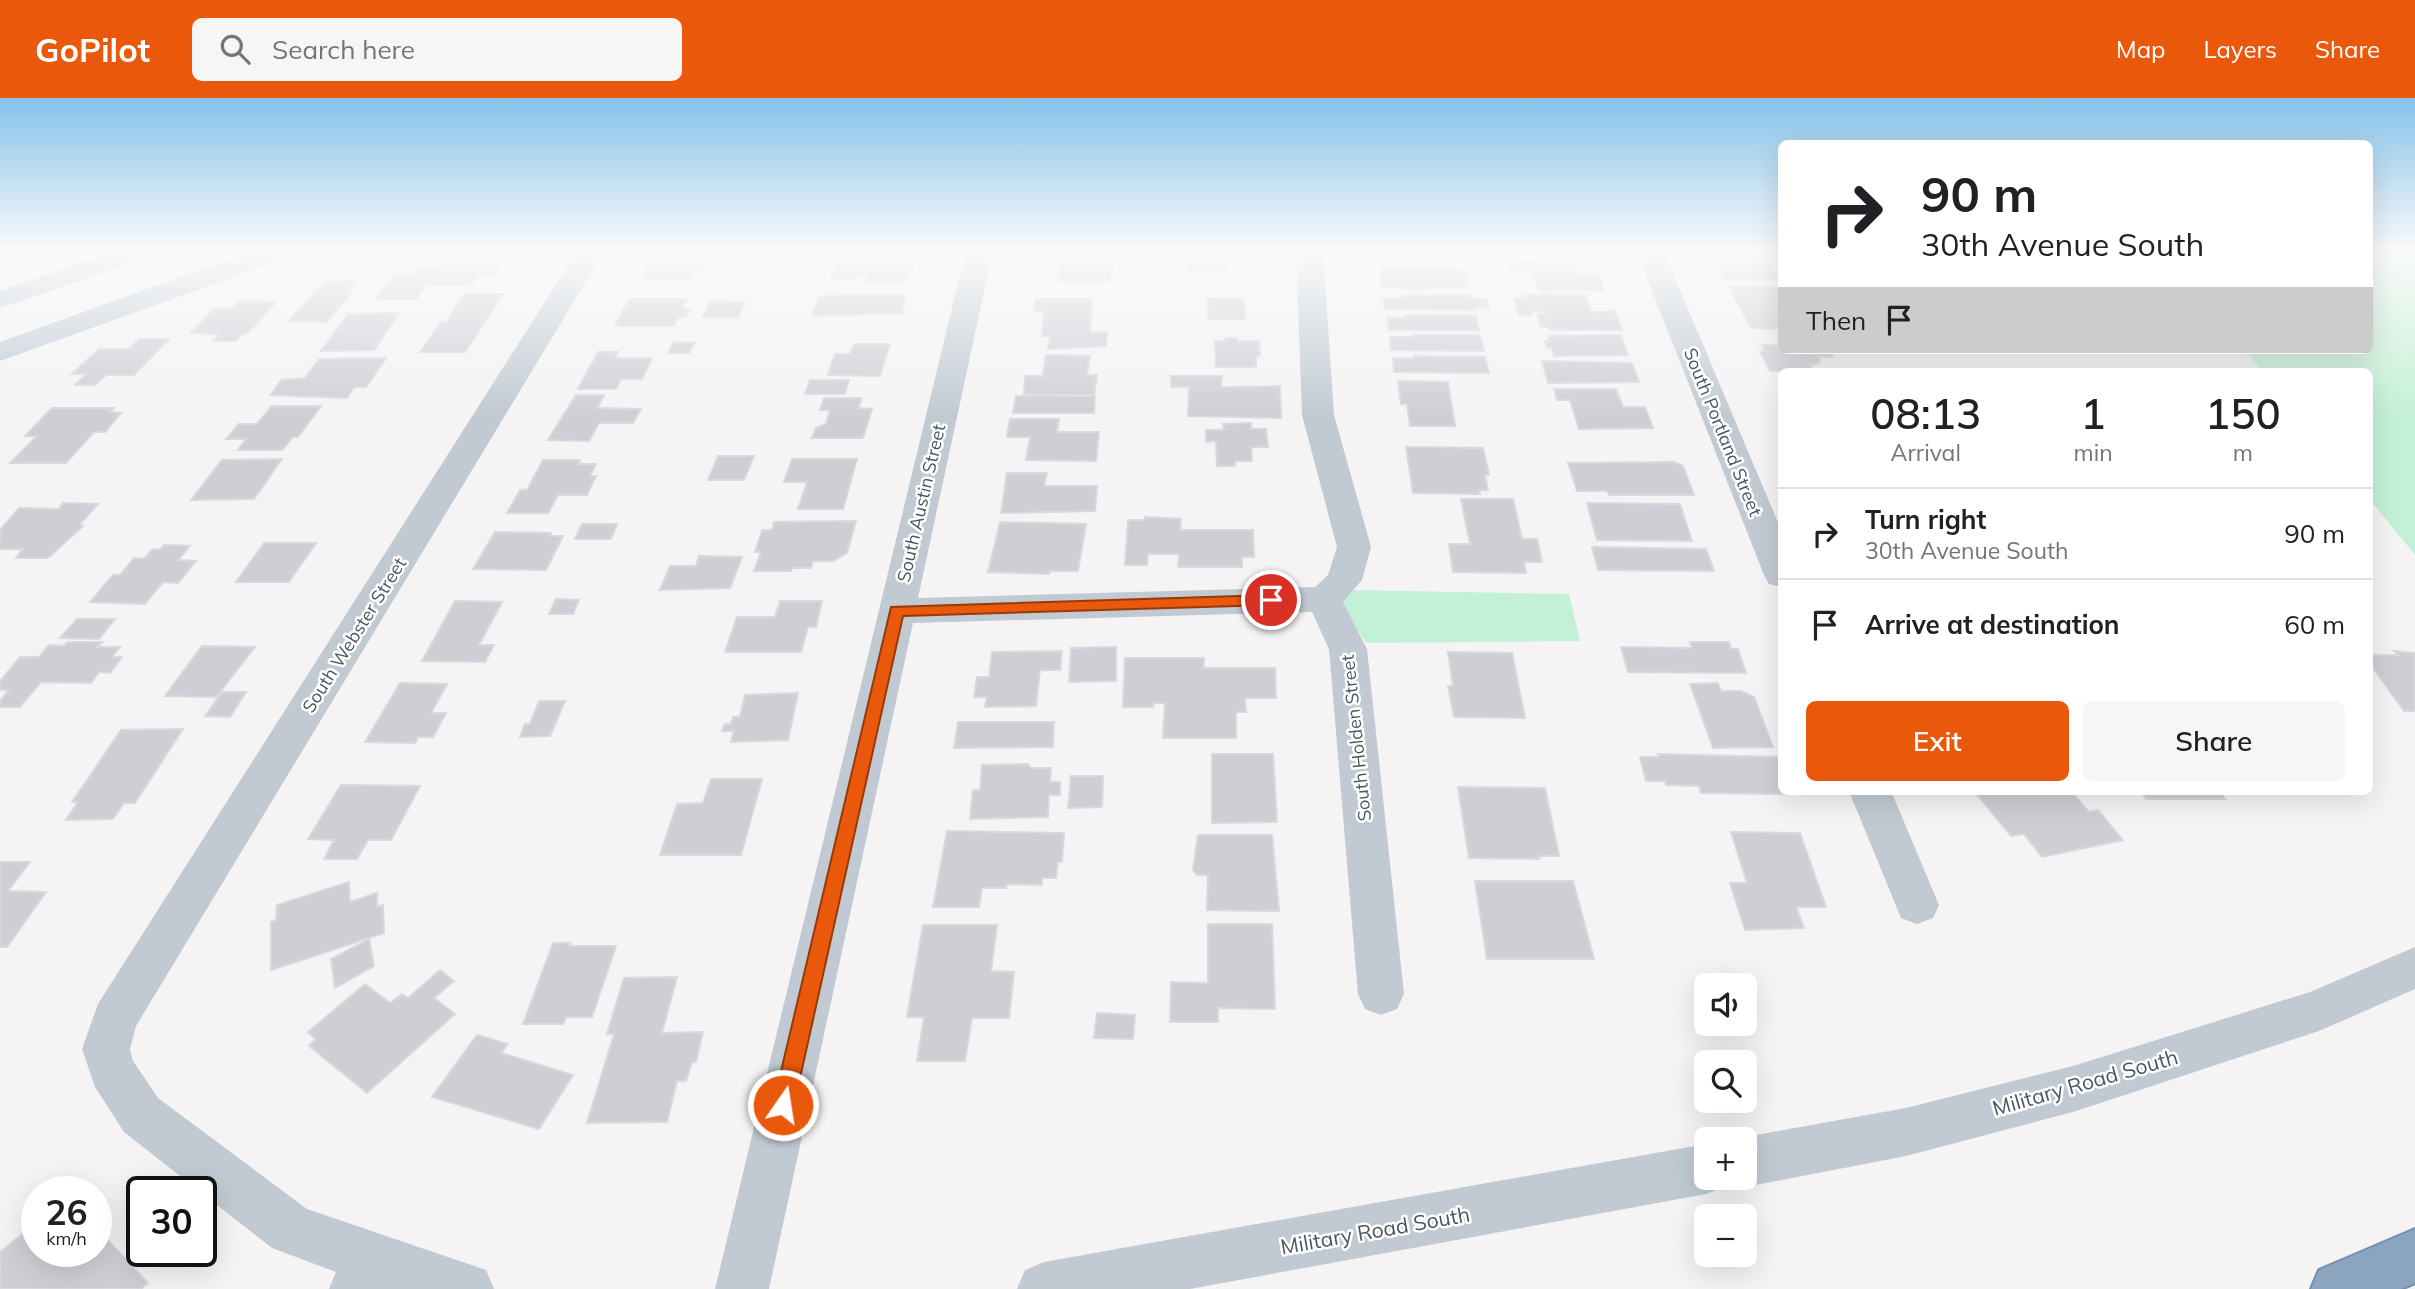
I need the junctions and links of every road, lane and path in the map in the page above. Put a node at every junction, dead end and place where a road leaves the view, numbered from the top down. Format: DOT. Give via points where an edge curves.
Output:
graph roads {
  1 [pos="128,306"];
  2 [pos="558,306"];
  3 [pos="967,306"];
  4 [pos="1312,306"];
  5 [pos="1672,306"];
  6 [pos="0,352"];
  7 [pos="1778,565"];
  8 [pos="1324,599"];
  9 [pos="896,611"];
  10 [pos="1872,795"];
  11 [pos="1917,905"];
  12 [pos="2415,967"];
  13 [pos="1381,994"];
  14 [pos="1757,1160"];
  15 [pos="1694,1171"];
  16 [pos="2415,1256"];
  17 [pos="365,1275"];
  18 [pos="467,1289"];
  19 [pos="742,1289"];
  20 [pos="1044,1289"];
  21 [pos="2338,1289"];
  1 -- 6 [label="main road"];
  2 -- 17 [label="street, South Webster Street" via="115,1019 106,1049 112,1071 141,1115 291,1229"];
  3 -- 9 [label="street, South Austin Street"];
  4 -- 8 [label="street" via="1318,415 1354,547 1344,580"];
  5 -- 7 [label="street, South Portland Street"];
  8 -- 9 [label="street"];
  8 -- 13 [label="street, South Holden Street" via="1348,649"];
  9 -- 19 [label="street, South Austin Street"];
  10 -- 11 [label="street"];
  12 -- 14 [label="street, Military Road South" via="2319,1010 2073,1089 1906,1132"];
  15 -- 20 [label="street, Military Road South"];
  16 -- 21 [label="highway"];
  17 -- 18 [label="street"];
}
